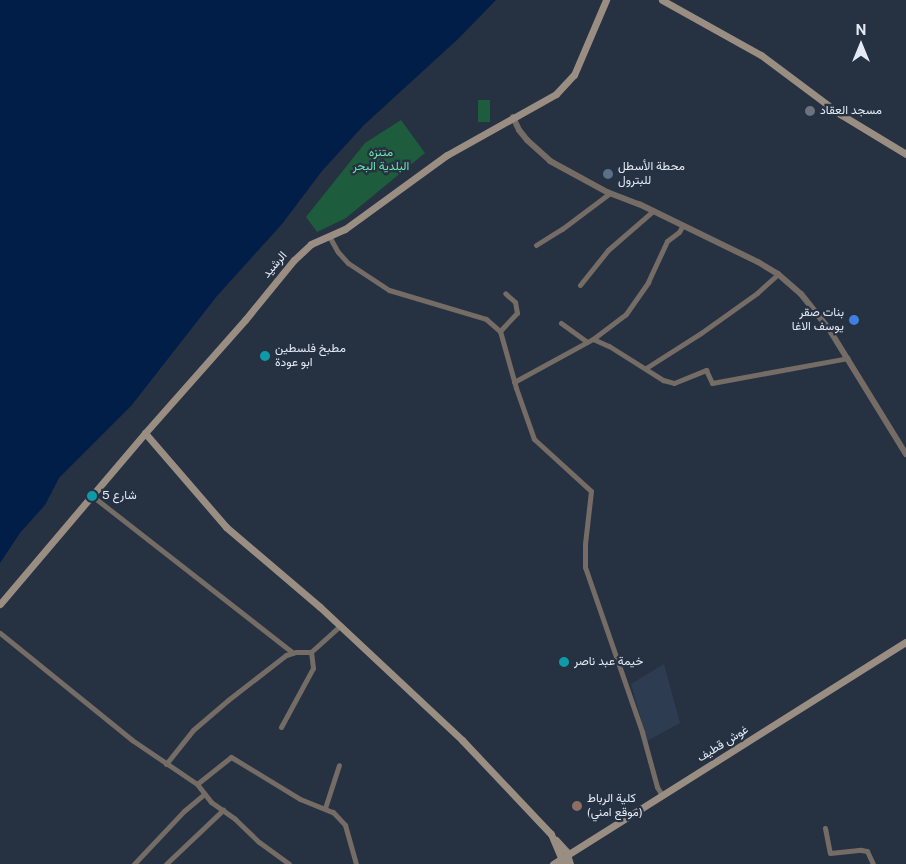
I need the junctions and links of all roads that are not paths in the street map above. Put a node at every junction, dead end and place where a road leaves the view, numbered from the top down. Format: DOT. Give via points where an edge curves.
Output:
graph roads {
  1 [pos="606,0"];
  2 [pos="662,0"];
  3 [pos="513,117"];
  4 [pos="906,154"];
  5 [pos="610,193"];
  6 [pos="653,211"];
  7 [pos="683,225"];
  8 [pos="329,236"];
  9 [pos="536,244"];
  10 [pos="778,274"];
  11 [pos="580,285"];
  12 [pos="505,293"];
  13 [pos="561,323"];
  14 [pos="500,331"];
  15 [pos="593,339"];
  16 [pos="587,342"];
  17 [pos="848,358"];
  18 [pos="646,368"];
  19 [pos="514,382"];
  20 [pos="145,433"];
  21 [pos="906,454"];
  22 [pos="91,495"];
  23 [pos="0,604"];
  24 [pos="340,626"];
  25 [pos="0,633"];
  26 [pos="906,642"];
  27 [pos="292,652"];
  28 [pos="311,652"];
  29 [pos="281,728"];
  30 [pos="166,764"];
  31 [pos="339,765"];
  32 [pos="197,784"];
  33 [pos="203,794"];
  34 [pos="662,795"];
  35 [pos="325,808"];
  36 [pos="223,810"];
  37 [pos="825,828"];
  38 [pos="564,859"];
  39 [pos="134,864"];
  40 [pos="166,864"];
  41 [pos="288,864"];
  42 [pos="356,864"];
  43 [pos="553,864"];
  44 [pos="570,864"];
  45 [pos="873,864"];
  1 -- 3 [label="main road, الرشيد" via="574,75 567,84 543,102"];
  2 -- 4 [label="main road" via="761,55 852,121"];
  3 -- 5 [label="street" via="518,130 542,155"];
  3 -- 8 [label="main road, الرشيد" via="447,155 345,229"];
  5 -- 6 [label="street"];
  5 -- 9 [label="street"];
  6 -- 7 [label="street"];
  6 -- 11 [label="street" via="601,257"];
  7 -- 10 [label="street"];
  7 -- 15 [label="street" via="667,241 645,288 626,314"];
  8 -- 14 [label="street" via="348,263 389,290 486,319"];
  8 -- 20 [label="main road, الرشيد" via="311,244 294,260"];
  10 -- 17 [label="street" via="817,311"];
  10 -- 18 [label="street" via="733,310"];
  12 -- 14 [label="street" via="514,302 517,313"];
  13 -- 16 [label="street"];
  14 -- 19 [label="street"];
  15 -- 16 [label="street"];
  15 -- 18 [label="street"];
  16 -- 19 [label="street"];
  17 -- 18 [label="street" via="712,383 706,370 674,383 663,380"];
  17 -- 21 [label="street"];
  19 -- 34 [label="street" via="534,439 592,491 585,566"];
  20 -- 22 [label="main road, الرشيد"];
  20 -- 24 [label="main road" via="226,528"];
  22 -- 23 [label="main road, الرشيد"];
  22 -- 27 [label="street"];
  24 -- 28 [label="street"];
  24 -- 38 [label="main road" via="436,714 551,834"];
  25 -- 30 [label="street"];
  26 -- 34 [label="main road, غوش قطيف"];
  27 -- 28 [label="street"];
  27 -- 30 [label="street" via="193,730"];
  28 -- 29 [label="street" via="313,668"];
  30 -- 32 [label="street"];
  31 -- 35 [label="street"];
  32 -- 33 [label="street"];
  32 -- 35 [label="street" via="231,756 300,799"];
  33 -- 36 [label="street"];
  33 -- 39 [label="street"];
  34 -- 38 [label="main road, غوش قطيف"];
  35 -- 42 [label="street" via="346,825"];
  36 -- 40 [label="street"];
  36 -- 41 [label="street"];
  37 -- 45 [label="street" via="830,854 867,851"];
  38 -- 43 [label="main road, غوش قطيف"];
  38 -- 44 [label="main road"];
}
